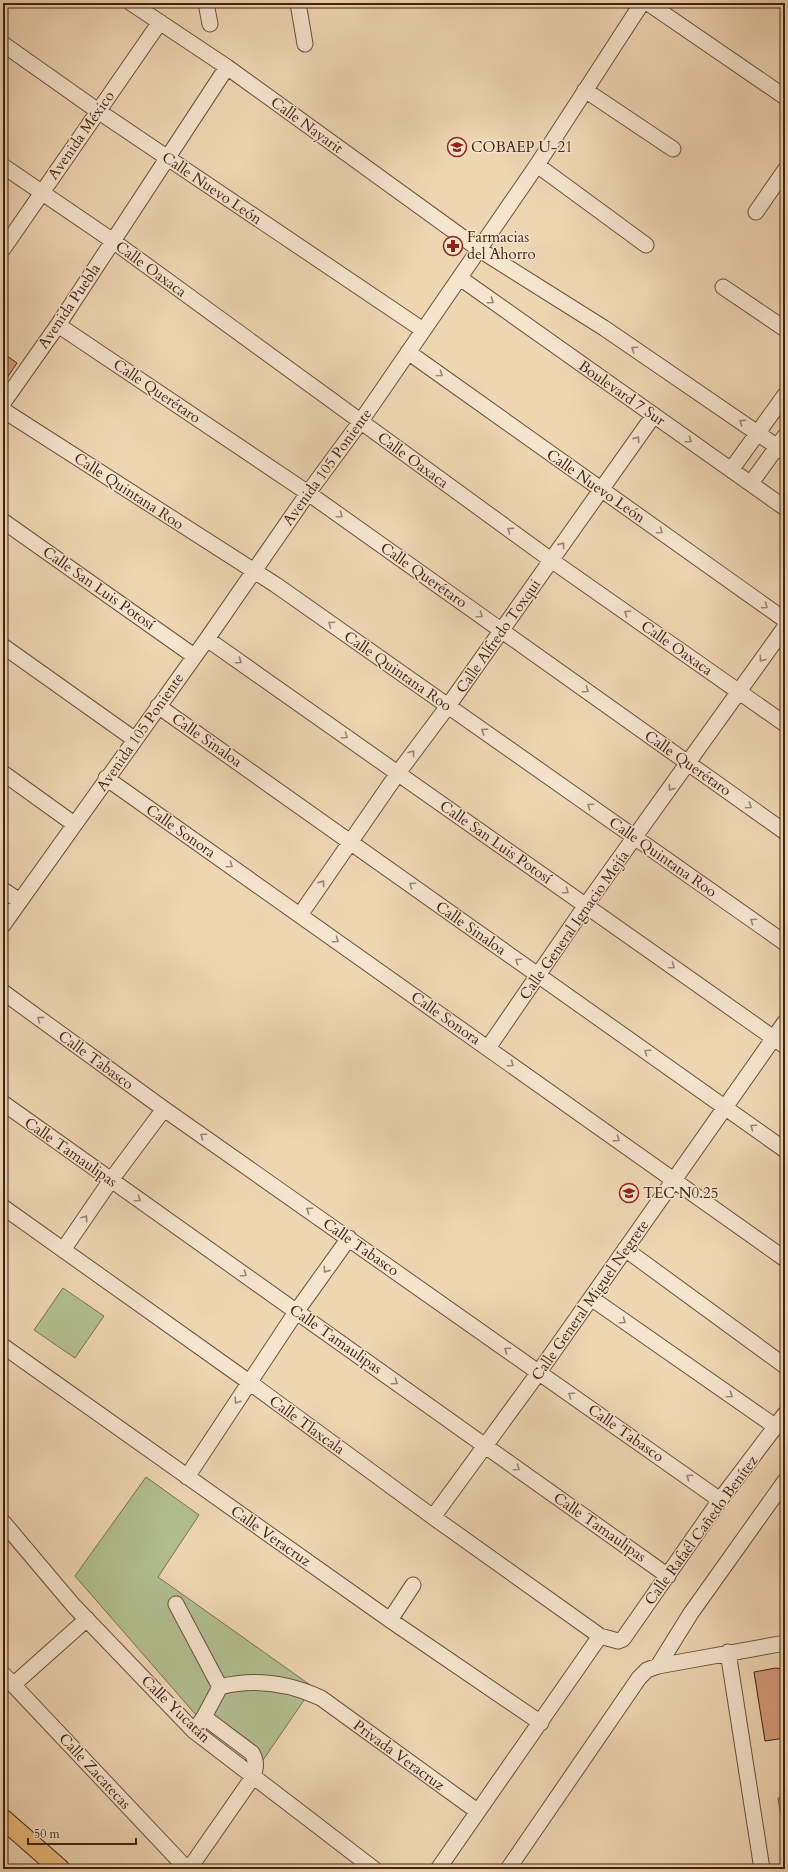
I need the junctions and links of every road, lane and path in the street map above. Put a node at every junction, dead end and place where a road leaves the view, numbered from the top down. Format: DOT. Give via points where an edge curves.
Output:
graph roads {
  1 [pos="131,3"];
  2 [pos="206,3"];
  3 [pos="298,3"];
  4 [pos="642,3"];
  5 [pos="648,3"];
  6 [pos="160,22"];
  7 [pos="210,24"];
  8 [pos="3,44"];
  9 [pos="305,44"];
  10 [pos="227,67"];
  11 [pos="585,90"];
  12 [pos="785,97"];
  13 [pos="98,111"];
  14 [pos="673,149"];
  15 [pos="168,158"];
  16 [pos="537,165"];
  17 [pos="3,166"];
  18 [pos="785,170"];
  19 [pos="42,193"];
  20 [pos="756,212"];
  21 [pos="113,241"];
  22 [pos="646,245"];
  23 [pos="3,249"];
  24 [pos="480,250"];
  25 [pos="460,278"];
  26 [pos="723,287"];
  27 [pos="58,324"];
  28 [pos="785,329"];
  29 [pos="423,330"];
  30 [pos="408,352"];
  31 [pos="785,395"];
  32 [pos="3,403"];
  33 [pos="3,410"];
  34 [pos="654,415"];
  35 [pos="361,421"];
  36 [pos="758,433"];
  37 [pos="782,445"];
  38 [pos="731,470"];
  39 [pos="751,483"];
  40 [pos="601,489"];
  41 [pos="308,493"];
  42 [pos="785,508"];
  43 [pos="3,521"];
  44 [pos="551,560"];
  45 [pos="254,571"];
  46 [pos="785,620"];
  47 [pos="785,627"];
  48 [pos="501,630"];
  49 [pos="207,639"];
  50 [pos="3,646"];
  51 [pos="194,656"];
  52 [pos="739,692"];
  53 [pos="158,706"];
  54 [pos="448,706"];
  55 [pos="785,724"];
  56 [pos="134,739"];
  57 [pos="688,763"];
  58 [pos="3,773"];
  59 [pos="398,773"];
  60 [pos="106,778"];
  61 [pos="74,824"];
  62 [pos="785,832"];
  63 [pos="636,838"];
  64 [pos="351,842"];
  65 [pos="3,890"];
  66 [pos="20,901"];
  67 [pos="586,905"];
  68 [pos="300,915"];
  69 [pos="3,925"];
  70 [pos="785,943"];
  71 [pos="539,975"];
  72 [pos="3,992"];
  73 [pos="785,1022"];
  74 [pos="779,1042"];
  75 [pos="488,1048"];
  76 [pos="3,1103"];
  77 [pos="726,1108"];
  78 [pos="164,1109"];
  79 [pos="785,1150"];
  80 [pos="111,1180"];
  81 [pos="675,1180"];
  82 [pos="3,1207"];
  83 [pos="349,1238"];
  84 [pos="63,1250"];
  85 [pos="626,1250"];
  86 [pos="785,1259"];
  87 [pos="591,1298"];
  88 [pos="296,1312"];
  89 [pos="3,1346"];
  90 [pos="785,1366"];
  91 [pos="539,1372"];
  92 [pos="249,1382"];
  93 [pos="785,1414"];
  94 [pos="776,1427"];
  95 [pos="485,1446"];
  96 [pos="187,1477"];
  97 [pos="785,1481"];
  98 [pos="720,1500"];
  99 [pos="433,1517"];
  100 [pos="3,1522"];
  101 [pos="668,1576"];
  102 [pos="413,1585"];
  103 [pos="176,1604"];
  104 [pos="87,1619"];
  105 [pos="390,1620"];
  106 [pos="607,1638"];
  107 [pos="785,1643"];
  108 [pos="728,1652"];
  109 [pos="653,1668"];
  110 [pos="8,1679"];
  111 [pos="220,1687"];
  112 [pos="204,1717"];
  113 [pos="541,1723"];
  114 [pos="194,1731"];
  115 [pos="253,1777"];
  116 [pos="477,1811"];
  117 [pos="5,1820"];
  118 [pos="60,1869"];
  119 [pos="188,1869"];
  120 [pos="374,1869"];
  121 [pos="438,1869"];
  122 [pos="508,1869"];
  123 [pos="762,1869"];
  1 -- 6 [label="street, Calle Nayarit"];
  2 -- 7 [label="street"];
  3 -- 9 [label="street"];
  4 -- 11 [label="street, Avenida 105 Poniente"];
  5 -- 12 [label="street"];
  6 -- 10 [label="street, Calle Nayarit"];
  6 -- 13 [label="street, Avenida México"];
  8 -- 13 [label="street, Calle Nuevo León"];
  10 -- 15 [label="street, Avenida Puebla"];
  10 -- 24 [label="street, Calle Nayarit"];
  11 -- 14 [label="street"];
  11 -- 16 [label="street, Avenida 105 Poniente"];
  13 -- 15 [label="street, Calle Nuevo León"];
  13 -- 19 [label="street, Avenida México"];
  15 -- 21 [label="street, Avenida Puebla"];
  15 -- 29 [label="street, Calle Nuevo León"];
  16 -- 22 [label="street"];
  16 -- 24 [label="street, Avenida 105 Poniente"];
  17 -- 19 [label="street, Calle Oaxaca"];
  18 -- 20 [label="street"];
  19 -- 21 [label="street, Calle Oaxaca"];
  19 -- 23 [label="street, Avenida México"];
  21 -- 27 [label="street, Avenida Puebla"];
  21 -- 35 [label="street, Calle Oaxaca"];
  24 -- 25 [label="street, Avenida 105 Poniente"];
  36 -- 24 [label="street, one-way" via="604,328"];
  25 -- 29 [label="street, Avenida 105 Poniente"];
  25 -- 34 [label="street, Boulevard 7 Sur, one-way"];
  26 -- 28 [label="street"];
  27 -- 32 [label="street, Avenida Puebla"];
  27 -- 41 [label="street, Calle Querétaro"];
  29 -- 30 [label="street, Avenida 105 Poniente"];
  30 -- 35 [label="street, Avenida 105 Poniente"];
  30 -- 40 [label="street, Calle Nuevo León, one-way"];
  31 -- 36 [label="street"];
  33 -- 45 [label="street, Calle Quintana Roo"];
  34 -- 38 [label="street, Boulevard 7 Sur, one-way"];
  40 -- 34 [label="street, Calle Alfredo Toxqui, one-way"];
  35 -- 41 [label="street, Avenida 105 Poniente"];
  44 -- 35 [label="street, Calle Oaxaca, one-way"];
  36 -- 37 [label="street"];
  36 -- 38 [label="street"];
  37 -- 39 [label="street"];
  38 -- 39 [label="street, Boulevard 7 Sur"];
  39 -- 42 [label="street, Boulevard 7 Sur"];
  44 -- 40 [label="street, Calle Alfredo Toxqui, one-way"];
  40 -- 46 [label="street, Calle Nuevo León, one-way"];
  41 -- 45 [label="street, Avenida 105 Poniente"];
  41 -- 48 [label="street, Calle Querétaro, one-way"];
  43 -- 51 [label="street, Calle San Luis Potosí"];
  44 -- 48 [label="street, Calle Alfredo Toxqui"];
  52 -- 44 [label="street, Calle Oaxaca, one-way"];
  45 -- 49 [label="street, Avenida 105 Poniente"];
  54 -- 45 [label="street, Calle Quintana Roo, one-way"];
  47 -- 52 [label="street, Calle General Ignacio Mejía, one-way"];
  48 -- 54 [label="street, Calle Alfredo Toxqui"];
  48 -- 57 [label="street, Calle Querétaro, one-way"];
  49 -- 51 [label="street, Avenida 105 Poniente"];
  49 -- 59 [label="street, Calle San Luis Potosí, one-way"];
  50 -- 56 [label="street"];
  51 -- 53 [label="street, Avenida 105 Poniente"];
  52 -- 55 [label="street, Calle Oaxaca"];
  52 -- 57 [label="street, Calle General Ignacio Mejía"];
  53 -- 56 [label="street, Avenida 105 Poniente"];
  53 -- 64 [label="street, Calle Sinaloa"];
  59 -- 54 [label="street, Calle Alfredo Toxqui, one-way"];
  63 -- 54 [label="street, Calle Quintana Roo, one-way"];
  56 -- 60 [label="street, Avenida 105 Poniente"];
  57 -- 62 [label="street, Calle Querétaro, one-way"];
  57 -- 63 [label="street, Calle General Ignacio Mejía, one-way"];
  58 -- 61 [label="street"];
  59 -- 64 [label="street, Calle Alfredo Toxqui"];
  59 -- 67 [label="street, Calle San Luis Potosí, one-way"];
  60 -- 61 [label="street, Avenida 105 Poniente"];
  60 -- 68 [label="street, Calle Sonora, one-way"];
  61 -- 66 [label="street, Avenida 105 Poniente"];
  63 -- 67 [label="street, Calle General Ignacio Mejía"];
  70 -- 63 [label="street, Calle Quintana Roo, one-way"];
  68 -- 64 [label="street, Calle Alfredo Toxqui, one-way"];
  71 -- 64 [label="street, Calle Sinaloa, one-way"];
  65 -- 66 [label="street"];
  66 -- 69 [label="street, Avenida 105 Poniente"];
  67 -- 71 [label="street, Calle General Ignacio Mejía"];
  67 -- 74 [label="street, Calle San Luis Potosí, one-way"];
  68 -- 75 [label="street, Calle Sonora, one-way"];
  71 -- 75 [label="street, Calle General Ignacio Mejía"];
  77 -- 71 [label="street, Calle Sinaloa, one-way"];
  78 -- 72 [label="street, Calle Tabasco, one-way"];
  73 -- 74 [label="street, Calle General Miguel Negrete"];
  74 -- 77 [label="street, Calle General Miguel Negrete"];
  75 -- 81 [label="street, Calle Sonora, one-way"];
  76 -- 80 [label="street, Calle Tamaulipas"];
  79 -- 77 [label="street, Calle Sinaloa, one-way"];
  77 -- 81 [label="street, Calle General Miguel Negrete"];
  78 -- 80 [label="street"];
  83 -- 78 [label="street, Calle Tabasco, one-way"];
  84 -- 80 [label="street, one-way"];
  80 -- 88 [label="street, Calle Tamaulipas, one-way"];
  81 -- 85 [label="street, Calle General Miguel Negrete"];
  81 -- 86 [label="street, Calle Sonora"];
  82 -- 84 [label="street, Calle Tlaxcala"];
  83 -- 88 [label="street, one-way"];
  91 -- 83 [label="street, Calle Tabasco, one-way"];
  84 -- 92 [label="street, Calle Tlaxcala"];
  85 -- 87 [label="street, Calle General Miguel Negrete"];
  85 -- 90 [label="street"];
  87 -- 91 [label="street, Calle General Miguel Negrete"];
  87 -- 94 [label="street, one-way"];
  88 -- 92 [label="street"];
  88 -- 95 [label="street, Calle Tamaulipas, one-way"];
  89 -- 96 [label="street, Calle Veracruz"];
  91 -- 95 [label="street, Calle General Miguel Negrete"];
  98 -- 91 [label="street, Calle Tabasco, one-way"];
  92 -- 96 [label="street, one-way"];
  92 -- 99 [label="street, Calle Tlaxcala"];
  93 -- 94 [label="street, Calle Rafaél Cañedo Benítez"];
  94 -- 98 [label="street, Calle Rafaél Cañedo Benítez"];
  95 -- 99 [label="street, Calle General Miguel Negrete"];
  95 -- 101 [label="street, Calle Tamaulipas, one-way"];
  96 -- 105 [label="street, Calle Veracruz"];
  97 -- 109 [label="street"];
  98 -- 101 [label="street, Calle Rafaél Cañedo Benítez"];
  99 -- 106 [label="street, Calle Tlaxcala"];
  100 -- 104 [label="street, Calle Yucatán"];
  101 -- 106 [label="street, Calle Rafaél Cañedo Benítez" via="623,1639"];
  102 -- 105 [label="street"];
  103 -- 111 [label="street"];
  104 -- 110 [label="street"];
  104 -- 114 [label="street, Calle Yucatán"];
  105 -- 113 [label="street, Calle Veracruz"];
  106 -- 113 [label="street, Calle Rafaél Cañedo Benítez"];
  107 -- 108 [label="street"];
  108 -- 109 [label="street"];
  108 -- 123 [label="street"];
  109 -- 122 [label="street" via="639,1678"];
  110 -- 119 [label="street, Calle Zacatecas"];
  111 -- 112 [label="street"];
  111 -- 116 [label="street, Privada Veracruz" via="259,1682 304,1690 321,1698"];
  112 -- 114 [label="street"];
  112 -- 115 [label="street" via="252,1754 256,1760"];
  113 -- 116 [label="street, Calle Rafaél Cañedo Benítez"];
  114 -- 115 [label="street, Calle Yucatán"];
  115 -- 119 [label="street"];
  115 -- 120 [label="street, Calle Yucatán"];
  116 -- 121 [label="street, Calle Rafaél Cañedo Benítez"];
  117 -- 118 [label="main road"];
}
